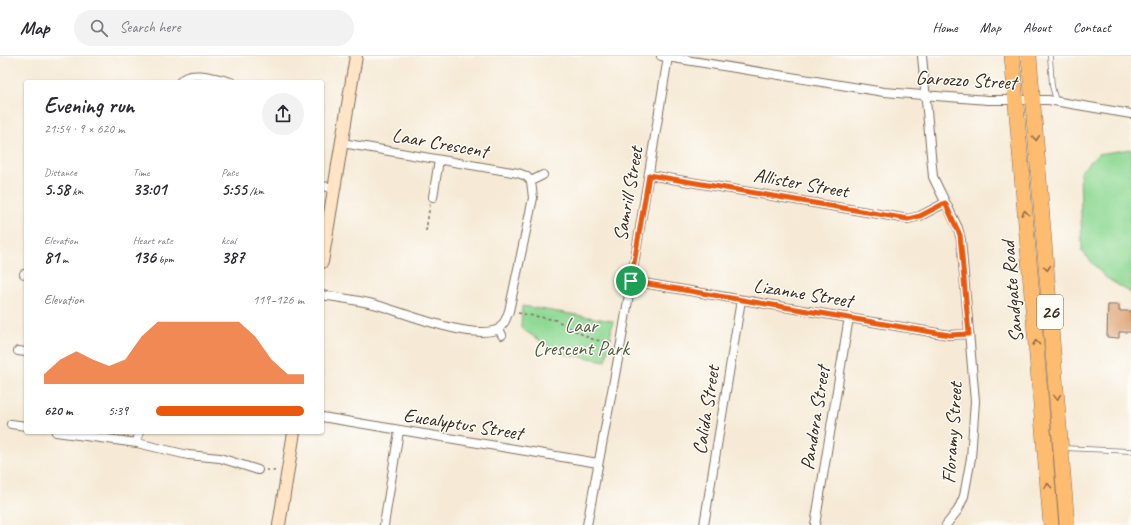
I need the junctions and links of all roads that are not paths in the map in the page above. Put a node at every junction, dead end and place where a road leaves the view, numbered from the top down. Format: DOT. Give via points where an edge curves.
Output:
graph roads {
  1 [pos="356,56"];
  2 [pos="922,56"];
  3 [pos="1012,56"];
  4 [pos="1029,56"];
  5 [pos="1050,56"];
  6 [pos="665,57"];
  7 [pos="182,80"];
  8 [pos="218,80"];
  9 [pos="926,95"];
  10 [pos="1016,99"];
  11 [pos="1032,99"];
  12 [pos="1056,101"];
  13 [pos="1131,114"];
  14 [pos="342,143"];
  15 [pos="439,160"];
  16 [pos="543,175"];
  17 [pos="649,175"];
  18 [pos="531,182"];
  19 [pos="328,187"];
  20 [pos="433,197"];
  21 [pos="945,203"];
  22 [pos="324,237"];
  23 [pos="631,281"];
  24 [pos="324,296"];
  25 [pos="741,300"];
  26 [pos="849,317"];
  27 [pos="969,334"];
  28 [pos="324,416"];
  29 [pos="11,424"];
  30 [pos="24,426"];
  31 [pos="399,431"];
  32 [pos="71,434"];
  33 [pos="139,434"];
  34 [pos="294,434"];
  35 [pos="137,443"];
  36 [pos="1061,448"];
  37 [pos="1131,451"];
  38 [pos="598,463"];
  39 [pos="258,470"];
  40 [pos="279,525"];
  41 [pos="384,525"];
  42 [pos="587,525"];
  43 [pos="704,525"];
  44 [pos="815,525"];
  45 [pos="946,525"];
  46 [pos="1051,525"];
  47 [pos="1067,525"];
  1 -- 14 [label="street"];
  2 -- 9 [label="street, Floramy Street"];
  3 -- 10 [label="highway, Sandgate Road / 26"];
  4 -- 11 [label="highway, Sandgate Road / 26"];
  5 -- 12 [label="lane"];
  6 -- 9 [label="street, Garozzo Street" via="862,90"];
  6 -- 17 [label="street, Samrill Street"];
  7 -- 8 [label="street" via="193,76"];
  9 -- 10 [label="street, Garozzo Street" via="988,100"];
  9 -- 21 [label="street, Floramy Street" via="933,176"];
  10 -- 11 [label="street, Garozzo Street"];
  46 -- 10 [label="highway, Sandgate Road / 26, one-way"];
  11 -- 12 [label="street, Garozzo Street"];
  11 -- 36 [label="highway, Sandgate Road / 26, one-way"];
  12 -- 13 [label="street, Garozzo Street"];
  14 -- 15 [label="street, Laar Crescent"];
  14 -- 19 [label="street"];
  15 -- 18 [label="street, Laar Crescent" via="518,173 526,176"];
  15 -- 20 [label="street"];
  16 -- 18 [label="street"];
  17 -- 21 [label="street, Allister Street" via="908,219 920,216"];
  17 -- 23 [label="street, Samrill Street"];
  18 -- 24 [label="street" via="533,198 509,311 500,332 484,332 418,320 372,303"];
  19 -- 22 [label="street"];
  21 -- 27 [label="street, Floramy Street" via="960,235"];
  23 -- 25 [label="street, Lizanne Street"];
  23 -- 38 [label="street, Samrill Street"];
  25 -- 26 [label="street, Lizanne Street"];
  25 -- 43 [label="street, Calida Street"];
  26 -- 27 [label="street, Lizanne Street" via="949,335"];
  26 -- 44 [label="street, Pandora Street"];
  27 -- 45 [label="street, Floramy Street" via="975,401 971,458 964,496 958,510"];
  28 -- 31 [label="street, Eucalyptus Street"];
  29 -- 30 [label="street"];
  31 -- 38 [label="street, Eucalyptus Street"];
  31 -- 41 [label="street"];
  32 -- 35 [label="street"];
  33 -- 35 [label="street"];
  34 -- 40 [label="street"];
  35 -- 39 [label="street" via="220,458"];
  36 -- 37 [label="lane"];
  36 -- 47 [label="highway, Sandgate Road / 26"];
  38 -- 42 [label="street, Samrill Street"];
}
